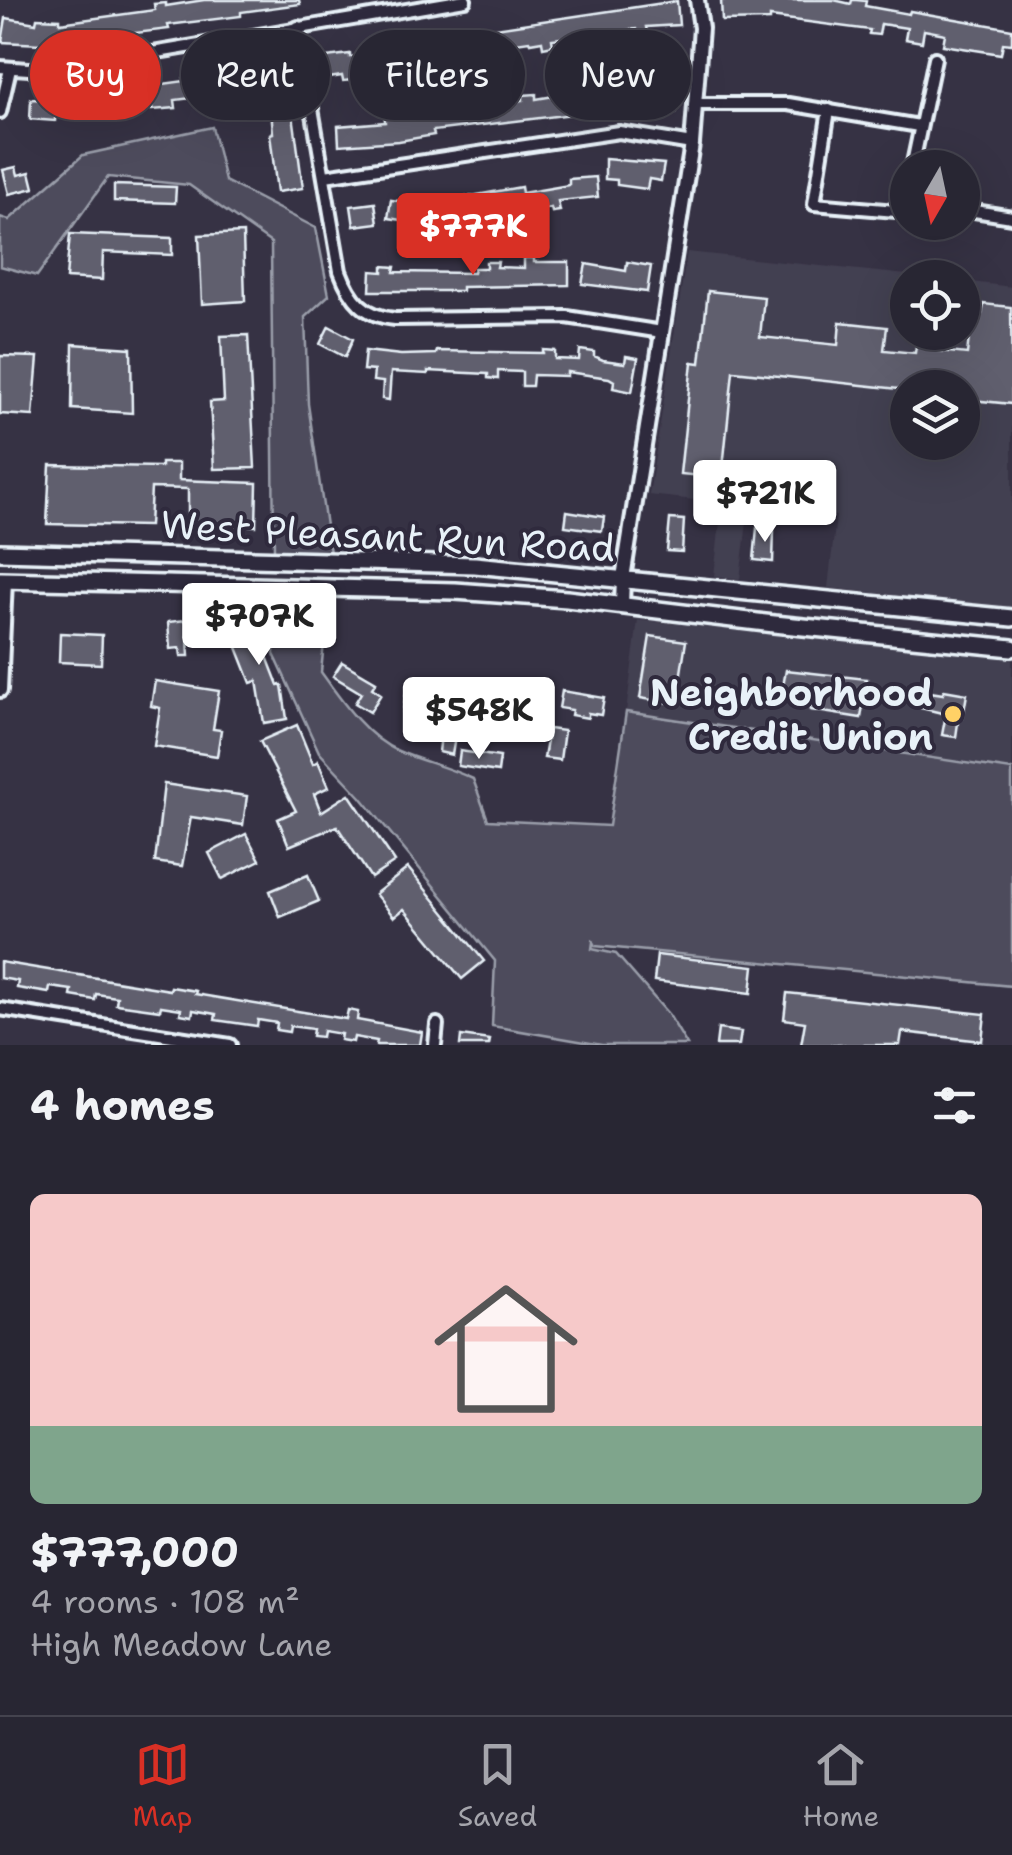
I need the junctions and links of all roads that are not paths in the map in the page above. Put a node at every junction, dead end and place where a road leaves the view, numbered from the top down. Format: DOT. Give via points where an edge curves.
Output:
graph roads {
  1 [pos="465,0"];
  2 [pos="697,0"];
  3 [pos="298,27"];
  4 [pos="935,58"];
  5 [pos="5,68"];
  6 [pos="695,104"];
  7 [pos="829,110"];
  8 [pos="0,112"];
  9 [pos="919,126"];
  10 [pos="692,144"];
  11 [pos="915,150"];
  12 [pos="325,176"];
  13 [pos="890,211"];
  14 [pos="980,212"];
  15 [pos="1012,217"];
  16 [pos="662,332"];
  17 [pos="3,552"];
  18 [pos="200,559"];
  19 [pos="623,578"];
  20 [pos="3,580"];
  21 [pos="200,586"];
  22 [pos="622,604"];
  23 [pos="934,609"];
  24 [pos="1012,618"];
  25 [pos="931,640"];
  26 [pos="1012,648"];
  27 [pos="0,690"];
  28 [pos="0,1008"];
  29 [pos="437,1024"];
  30 [pos="230,1045"];
  31 [pos="434,1045"];
  1 -- 3 [label="street"];
  2 -- 6 [label="street"];
  3 -- 5 [label="street" via="75,66"];
  3 -- 12 [label="street"];
  4 -- 9 [label="street"];
  5 -- 8 [label="street"];
  6 -- 7 [label="street"];
  6 -- 10 [label="street"];
  7 -- 9 [label="street"];
  7 -- 13 [label="street" via="814,204"];
  9 -- 11 [label="street"];
  10 -- 12 [label="street" via="619,132"];
  10 -- 16 [label="street"];
  12 -- 16 [label="street" via="340,271 365,311 378,317 567,317"];
  14 -- 15 [label="street"];
  16 -- 19 [label="street"];
  17 -- 18 [label="main road, West Pleasant Run Road"];
  17 -- 20 [label="main road"];
  18 -- 19 [label="main road, West Pleasant Run Road" via="475,565"];
  18 -- 21 [label="main road"];
  19 -- 22 [label="street"];
  19 -- 23 [label="main road, West Pleasant Run Road"];
  20 -- 21 [label="main road, West Pleasant Run Road"];
  20 -- 27 [label="street"];
  21 -- 22 [label="main road, West Pleasant Run Road" via="455,591"];
  22 -- 25 [label="main road, West Pleasant Run Road"];
  23 -- 24 [label="main road, West Pleasant Run Road"];
  23 -- 25 [label="main road"];
  25 -- 26 [label="main road, West Pleasant Run Road"];
  28 -- 30 [label="street"];
  29 -- 31 [label="street"];
}
